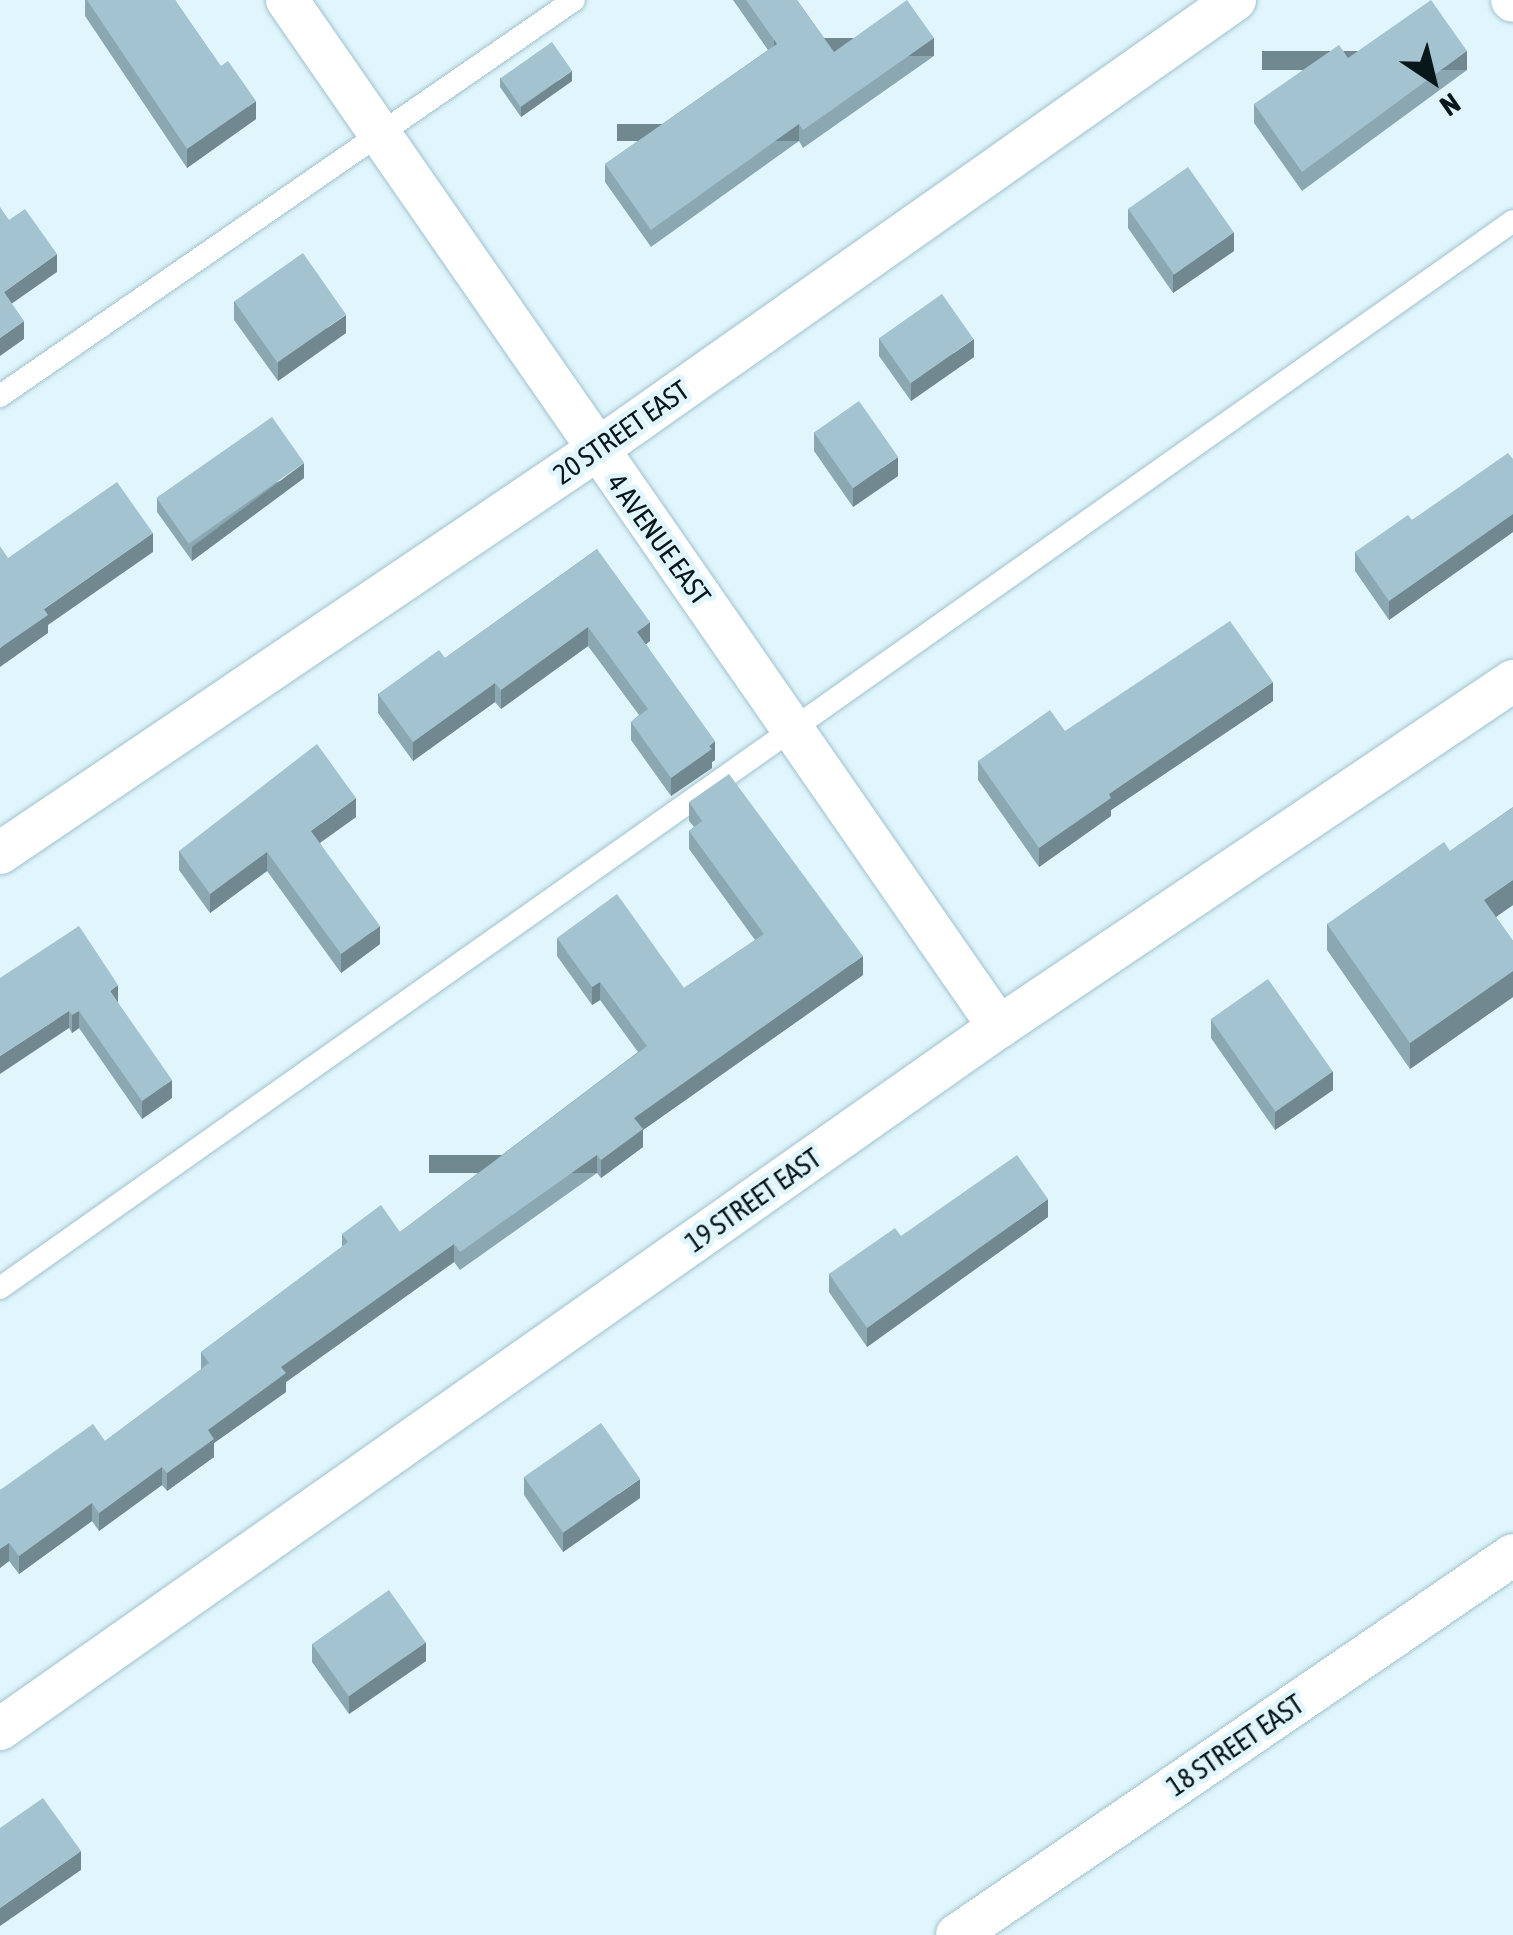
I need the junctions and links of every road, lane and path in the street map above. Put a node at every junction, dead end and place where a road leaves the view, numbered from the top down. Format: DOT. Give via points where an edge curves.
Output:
graph roads {
  1 [pos="287,0"];
  2 [pos="574,0"];
  3 [pos="1235,0"];
  4 [pos="380,135"];
  5 [pos="1513,222"];
  6 [pos="0,396"];
  7 [pos="596,451"];
  8 [pos="1513,681"];
  9 [pos="794,728"];
  10 [pos="0,853"];
  11 [pos="999,1027"];
  12 [pos="0,1288"];
  13 [pos="1513,1554"];
  14 [pos="0,1729"];
  15 [pos="957,1935"];
  1 -- 4 [label="street, 4 AVENUE EAST"];
  2 -- 4 [label="lane"];
  3 -- 7 [label="street, 20 STREET EAST"];
  4 -- 6 [label="lane"];
  4 -- 7 [label="street, 4 AVENUE EAST"];
  5 -- 9 [label="lane"];
  7 -- 9 [label="street, 4 AVENUE EAST"];
  7 -- 10 [label="street, 20 STREET EAST"];
  8 -- 11 [label="street, 19 STREET EAST"];
  9 -- 11 [label="street, 4 AVENUE EAST"];
  9 -- 12 [label="lane"];
  11 -- 14 [label="street, 19 STREET EAST"];
  13 -- 15 [label="street, 18 STREET EAST"];
}
